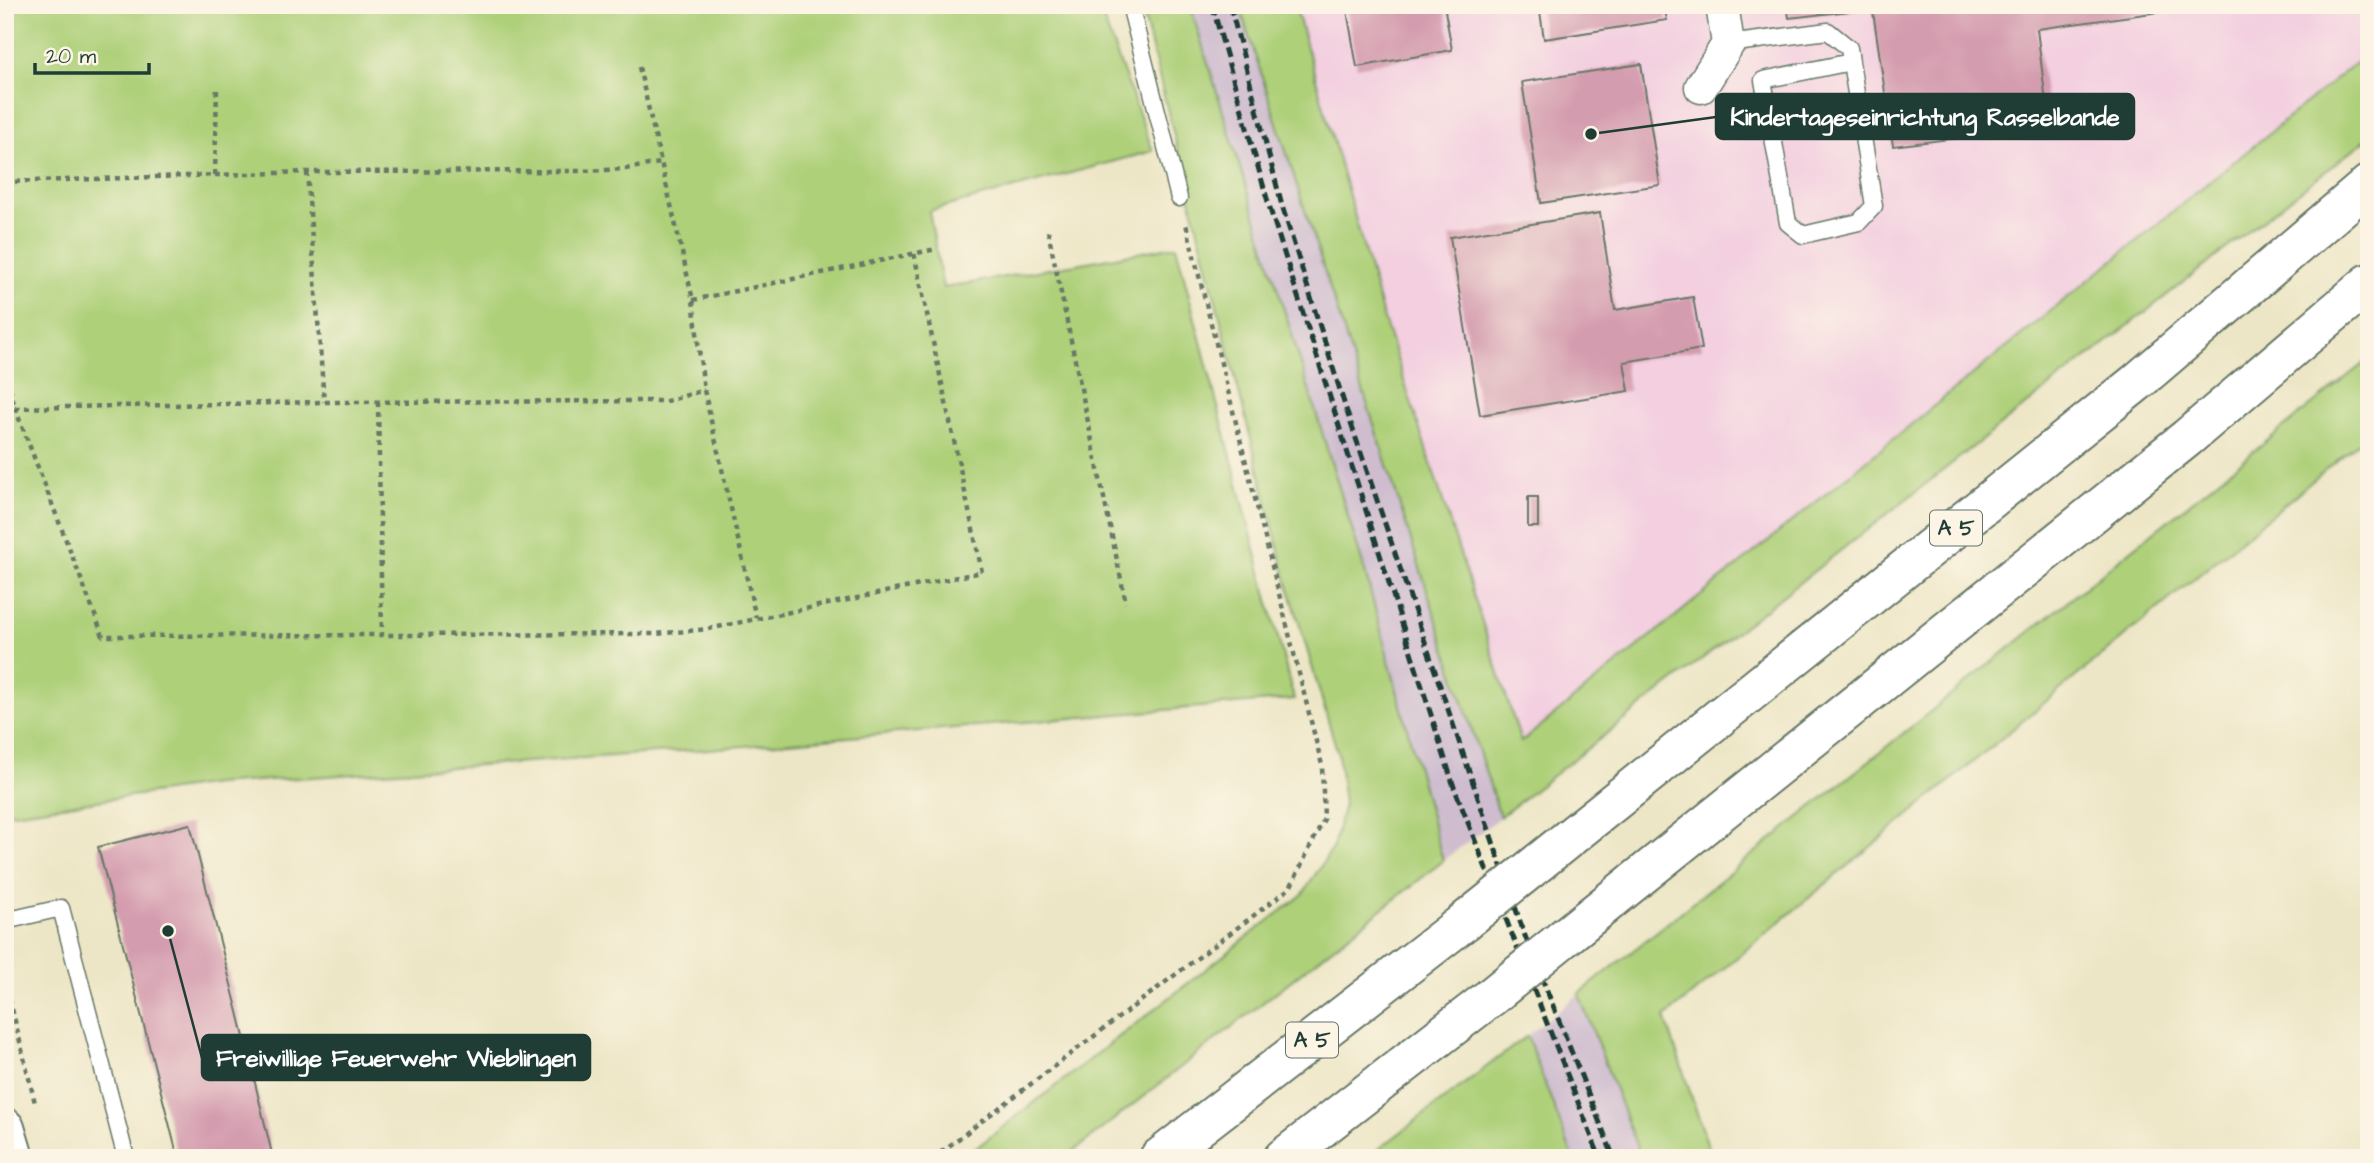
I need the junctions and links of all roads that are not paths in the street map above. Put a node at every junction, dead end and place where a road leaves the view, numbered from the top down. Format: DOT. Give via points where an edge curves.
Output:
graph roads {
  1 [pos="1130,5"];
  2 [pos="1722,5"];
  3 [pos="1728,44"];
  4 [pos="1851,61"];
  5 [pos="1701,87"];
  6 [pos="2369,184"];
  7 [pos="1179,198"];
  8 [pos="2369,284"];
  9 [pos="5,921"];
  10 [pos="5,1128"];
  11 [pos="14,1158"];
  12 [pos="125,1158"];
  13 [pos="1159,1158"];
  14 [pos="1283,1158"];
  1 -- 7 [label="lane"];
  2 -- 3 [label="street"];
  3 -- 4 [label="lane" via="1828,31 1849,48"];
  3 -- 5 [label="street"];
  4 -- 4 [label="lane" via="1874,206 1860,222 1803,234 1788,223 1763,80"];
  6 -- 13 [label="main road, A 5, bridge" via="2136,383 1464,922"];
  8 -- 14 [label="main road, bridge" via="2187,438 1491,997"];
  9 -- 12 [label="lane" via="61,908"];
  10 -- 11 [label="main road"];
}
